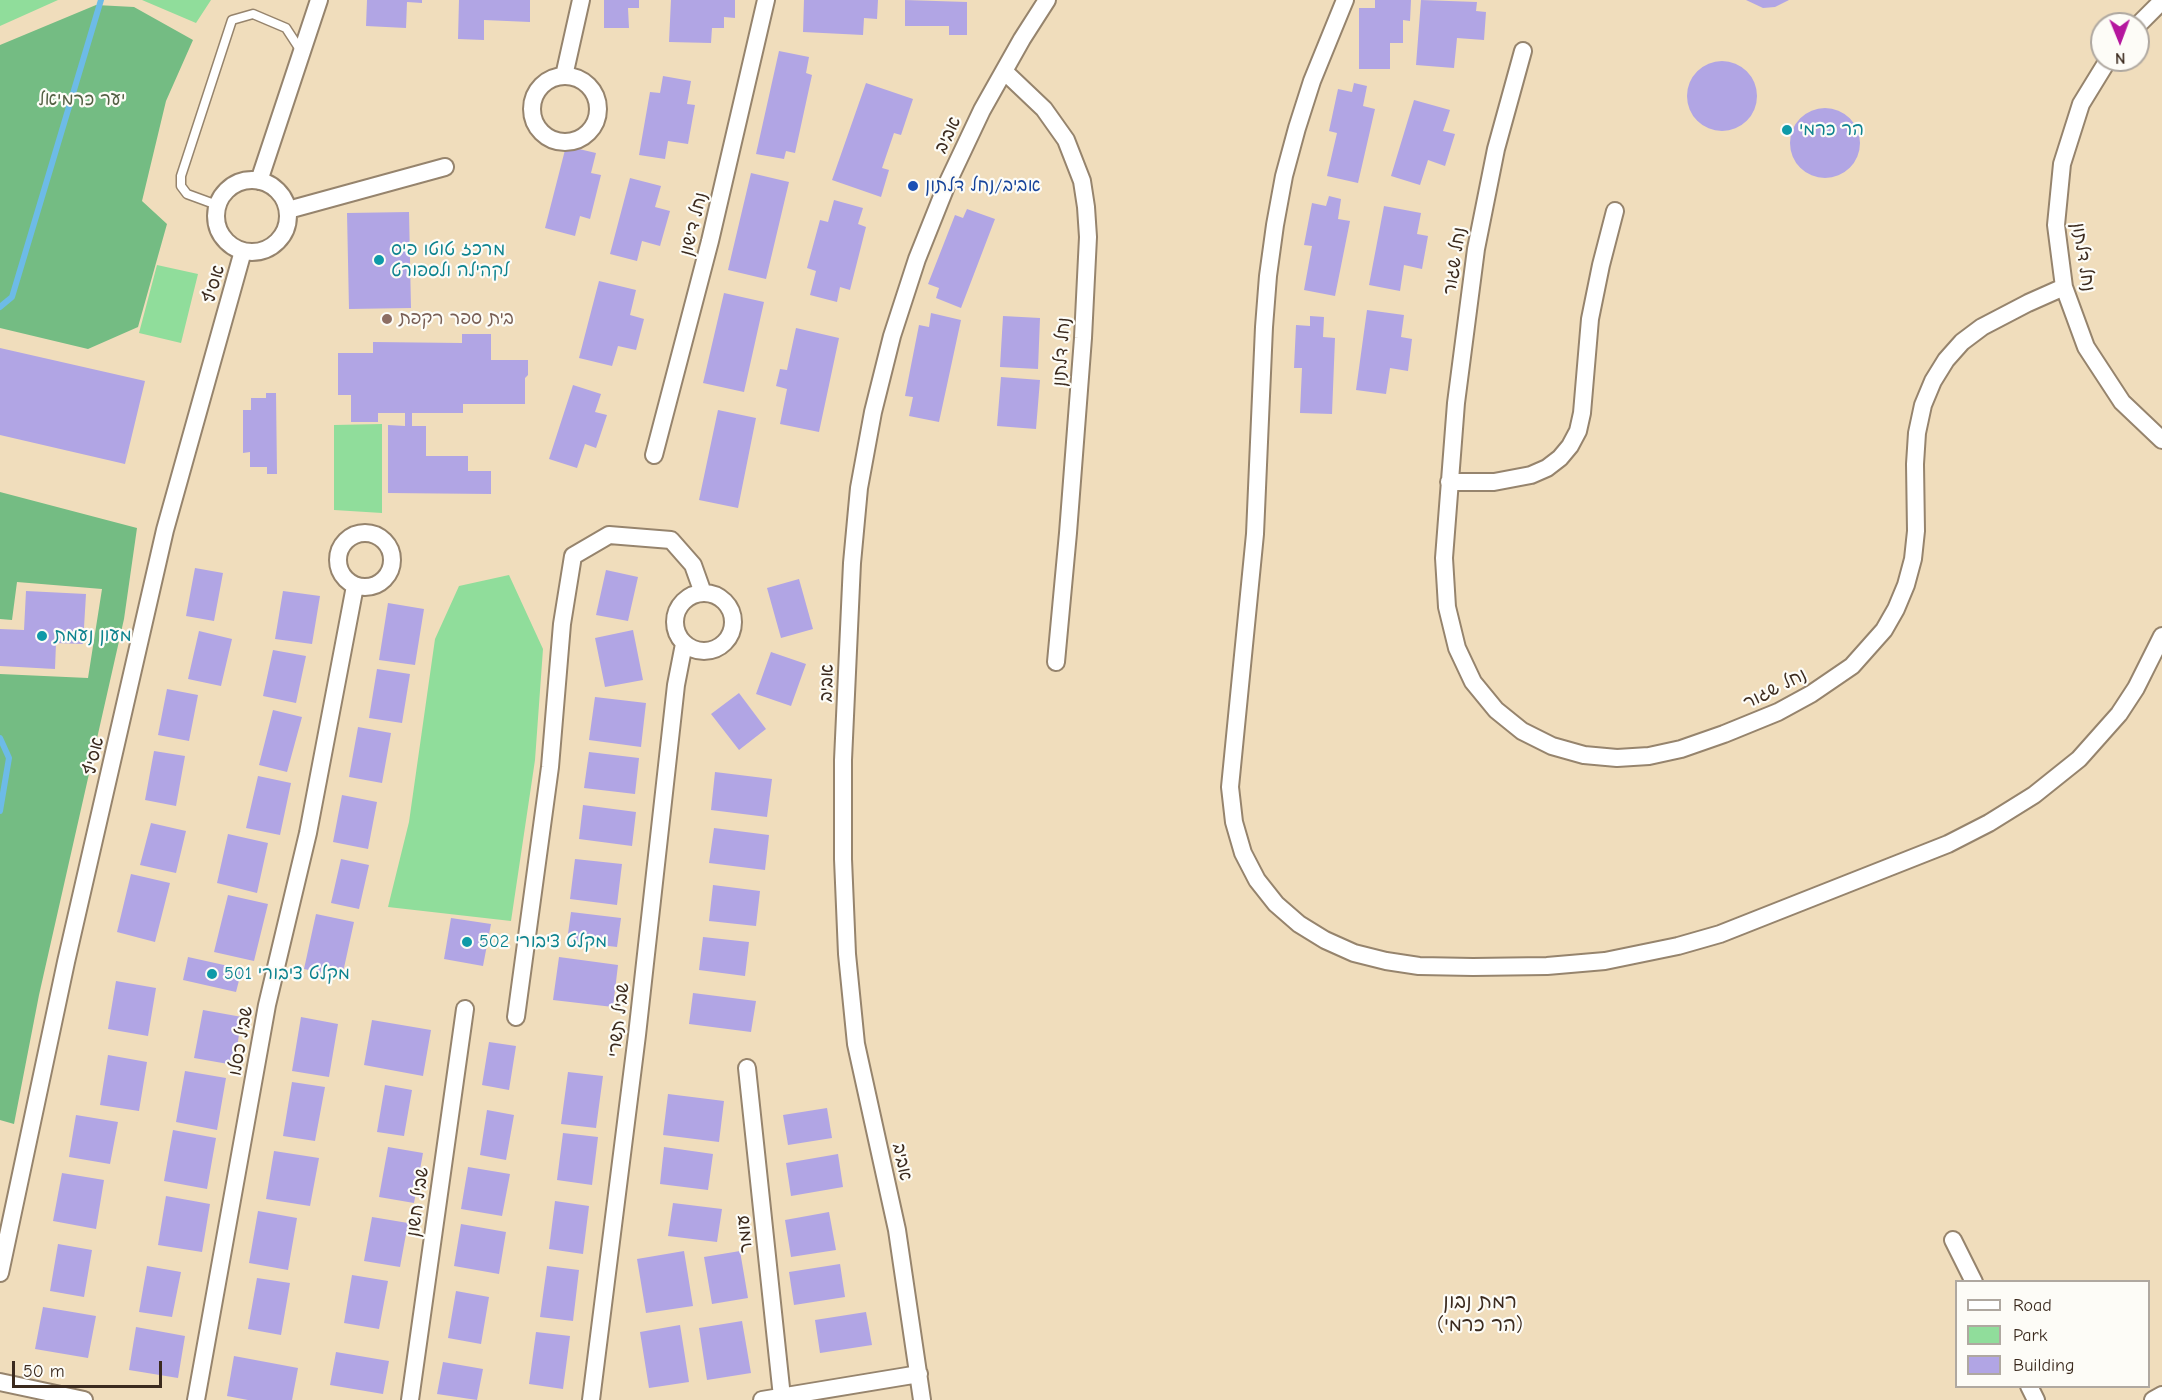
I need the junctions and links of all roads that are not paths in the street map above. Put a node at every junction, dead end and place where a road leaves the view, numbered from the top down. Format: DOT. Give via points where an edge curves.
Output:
graph roads {
  1 [pos="319,0"];
  2 [pos="581,0"];
  3 [pos="766,0"];
  4 [pos="1047,0"];
  5 [pos="1345,0"];
  6 [pos="2162,1"];
  7 [pos="2150,14"];
  8 [pos="301,51"];
  9 [pos="1523,51"];
  10 [pos="1004,71"];
  11 [pos="2101,72"];
  12 [pos="564,76"];
  13 [pos="445,167"];
  14 [pos="259,181"];
  15 [pos="217,206"];
  16 [pos="288,210"];
  17 [pos="1615,211"];
  18 [pos="243,251"];
  19 [pos="2064,287"];
  20 [pos="2162,440"];
  21 [pos="654,455"];
  22 [pos="1449,482"];
  23 [pos="355,586"];
  24 [pos="703,593"];
  25 [pos="2162,636"];
  26 [pos="684,644"];
  27 [pos="1056,662"];
  28 [pos="465,1009"];
  29 [pos="516,1017"];
  30 [pos="747,1068"];
  31 [pos="1953,1240"];
  32 [pos="0,1274"];
  33 [pos="1973,1280"];
  34 [pos="919,1374"];
  35 [pos="0,1382"];
  36 [pos="2162,1395"];
  37 [pos="782,1397"];
  38 [pos="84,1400"];
  39 [pos="196,1400"];
  40 [pos="410,1400"];
  41 [pos="591,1400"];
  42 [pos="762,1400"];
  43 [pos="922,1400"];
  44 [pos="2153,1400"];
  1 -- 8 [label="street"];
  2 -- 12 [label="street"];
  3 -- 21 [label="street, נחל דישון"];
  4 -- 10 [label="street, אביב"];
  5 -- 25 [label="street" via="1300,119 1275,225 1264,327 1255,534 1230,787 1243,853 1257,880 1299,924 1325,940 1386,961 1473,967 1605,961 1678,946 1734,929 1948,844 2034,795 2079,759 2119,714"];
  6 -- 7 [label="street"];
  8 -- 14 [label="street"];
  8 -- 15 [label="lane" via="286,28 253,14 232,20 181,176 181,186 187,194"];
  9 -- 22 [label="street, נחל שגור" via="1496,149 1476,249 1461,351"];
  10 -- 27 [label="street, נחל דלתון" via="1044,109 1066,140 1082,181 1086,207 1083,327"];
  10 -- 34 [label="street, אביב" via="947,184 892,336 861,477 852,563 843,770 847,954 856,1044 897,1230"];
  11 -- 19 [label="street, נחל דלתון" via="2081,104 2062,164 2056,225"];
  12 -- 12 [label="street" via="541,86 531,110 542,133 565,142 588,132 598,108 588,86"];
  13 -- 16 [label="street"];
  14 -- 15 [label="street" via="230,187"];
  14 -- 16 [label="street" via="281,194"];
  15 -- 18 [label="street" via="218,229 232,247"];
  16 -- 18 [label="street" via="287,226 275,244 265,250"];
  17 -- 22 [label="street" via="1593,301 1582,413 1570,446 1547,468 1531,475 1494,482"];
  18 -- 32 [label="street, אסיף" via="165,530 66,962"];
  19 -- 20 [label="street, נחל דלתון" via="2086,347 2122,402"];
  19 -- 22 [label="street, נחל שגור" via="1982,327 1951,354 1933,381 1917,433 1913,560 1896,609 1869,649 1852,666 1811,694 1745,726 1681,749 1617,758 1584,755 1552,746 1522,731 1496,710 1473,682 1457,648 1447,607 1444,558"];
  23 -- 39 [label="street, שביל כסלו" via="308,833 267,1005"];
  24 -- 26 [label="street" via="684,600 678,608 675,627"];
  24 -- 26 [label="street" via="721,598 727,605 733,623 731,632 720,647 711,651 702,652"];
  24 -- 29 [label="street" via="693,565 671,540 609,536 573,556 562,624 550,767"];
  26 -- 41 [label="street, שביל תשרי"];
  28 -- 40 [label="street, שביל חשון"];
  30 -- 37 [label="street, עומר"];
  31 -- 33 [label="street"];
  34 -- 37 [label="street"];
  34 -- 43 [label="street, אביב"];
  35 -- 38 [label="street"];
  36 -- 44 [label="street"];
  37 -- 42 [label="street"];
}
